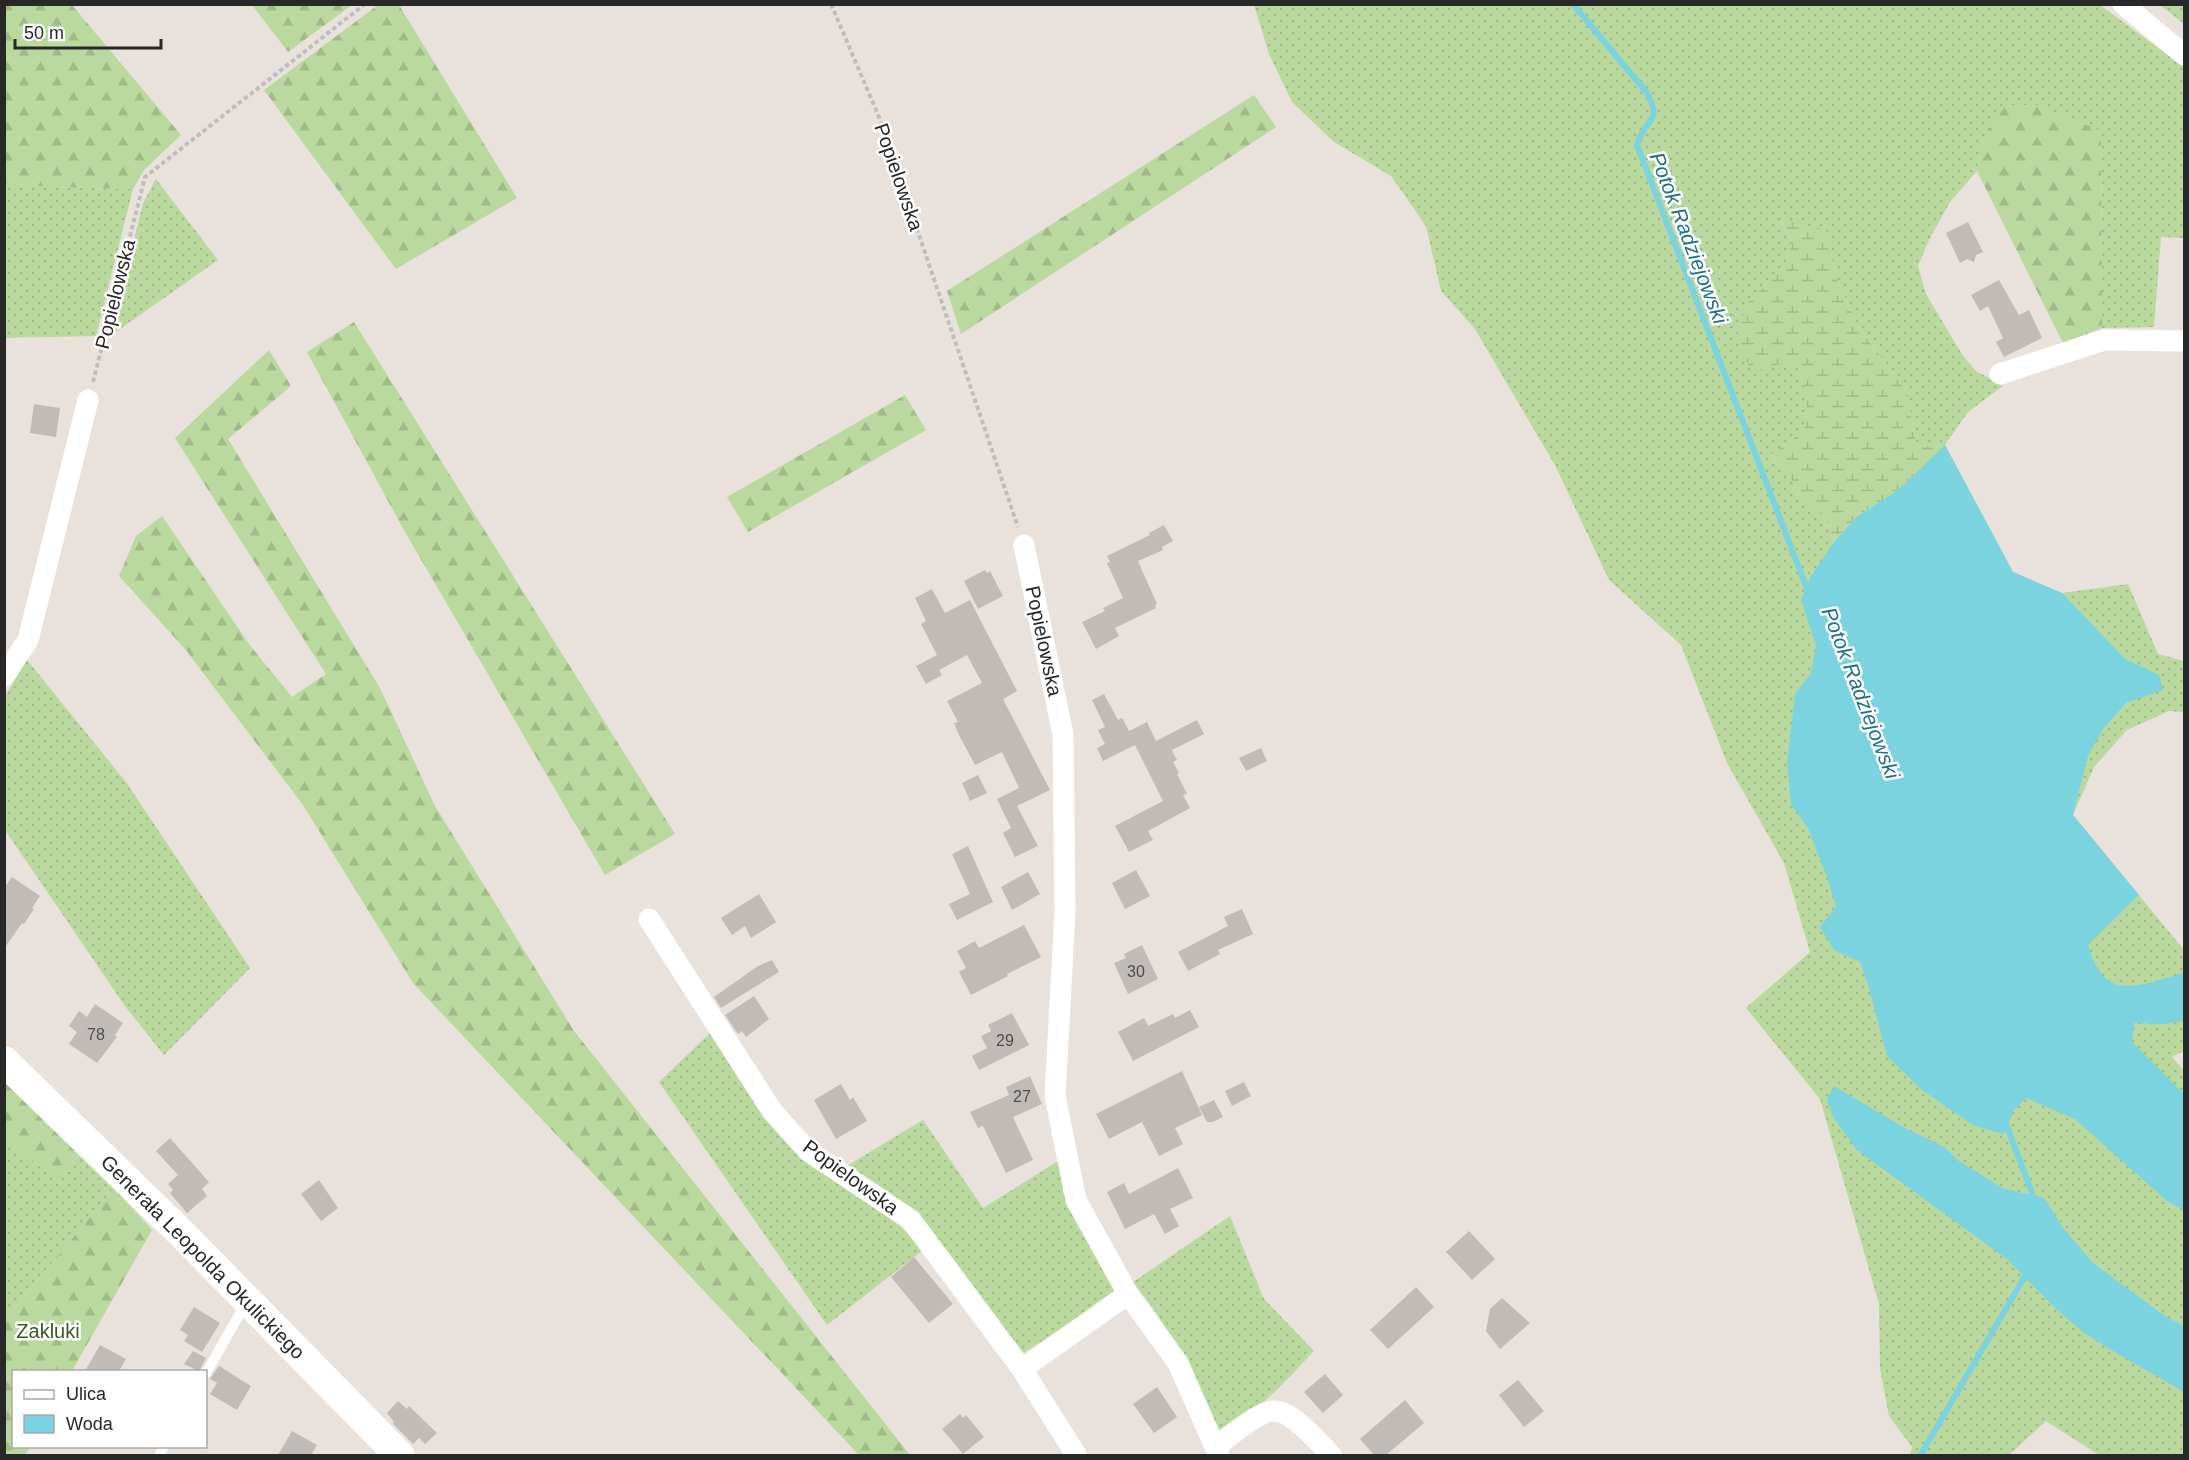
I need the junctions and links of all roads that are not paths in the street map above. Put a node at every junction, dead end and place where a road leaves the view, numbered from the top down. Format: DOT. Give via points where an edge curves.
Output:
graph roads {
  1 [pos="2123,4"];
  2 [pos="2184,55"];
  3 [pos="2184,341"];
  4 [pos="2000,374"];
  5 [pos="88,400"];
  6 [pos="1024,545"];
  7 [pos="4,676"];
  8 [pos="649,919"];
  9 [pos="4,1060"];
  10 [pos="1128,1294"];
  11 [pos="247,1300"];
  12 [pos="1022,1369"];
  13 [pos="207,1371"];
  14 [pos="1217,1451"];
  15 [pos="400,1455"];
  16 [pos="1077,1455"];
  17 [pos="1332,1455"];
  1 -- 2 [label="street"];
  3 -- 4 [label="street" via="2104,340"];
  5 -- 7 [label="street" via="28,640"];
  6 -- 10 [label="street, Popielowska" via="1064,735 1065,912 1055,1096 1076,1200"];
  8 -- 12 [label="street, Popielowska" via="772,1111 808,1151 910,1220"];
  9 -- 11 [label="street, Generała Leopolda Okulickiego"];
  10 -- 12 [label="street"];
  10 -- 14 [label="street, Popielowska" via="1178,1363"];
  11 -- 13 [label="lane"];
  11 -- 15 [label="street, Generała Leopolda Okulickiego"];
  12 -- 16 [label="street, Popielowska"];
  14 -- 17 [label="street, Popielowska" via="1259,1416 1273,1410 1289,1415"];
}
